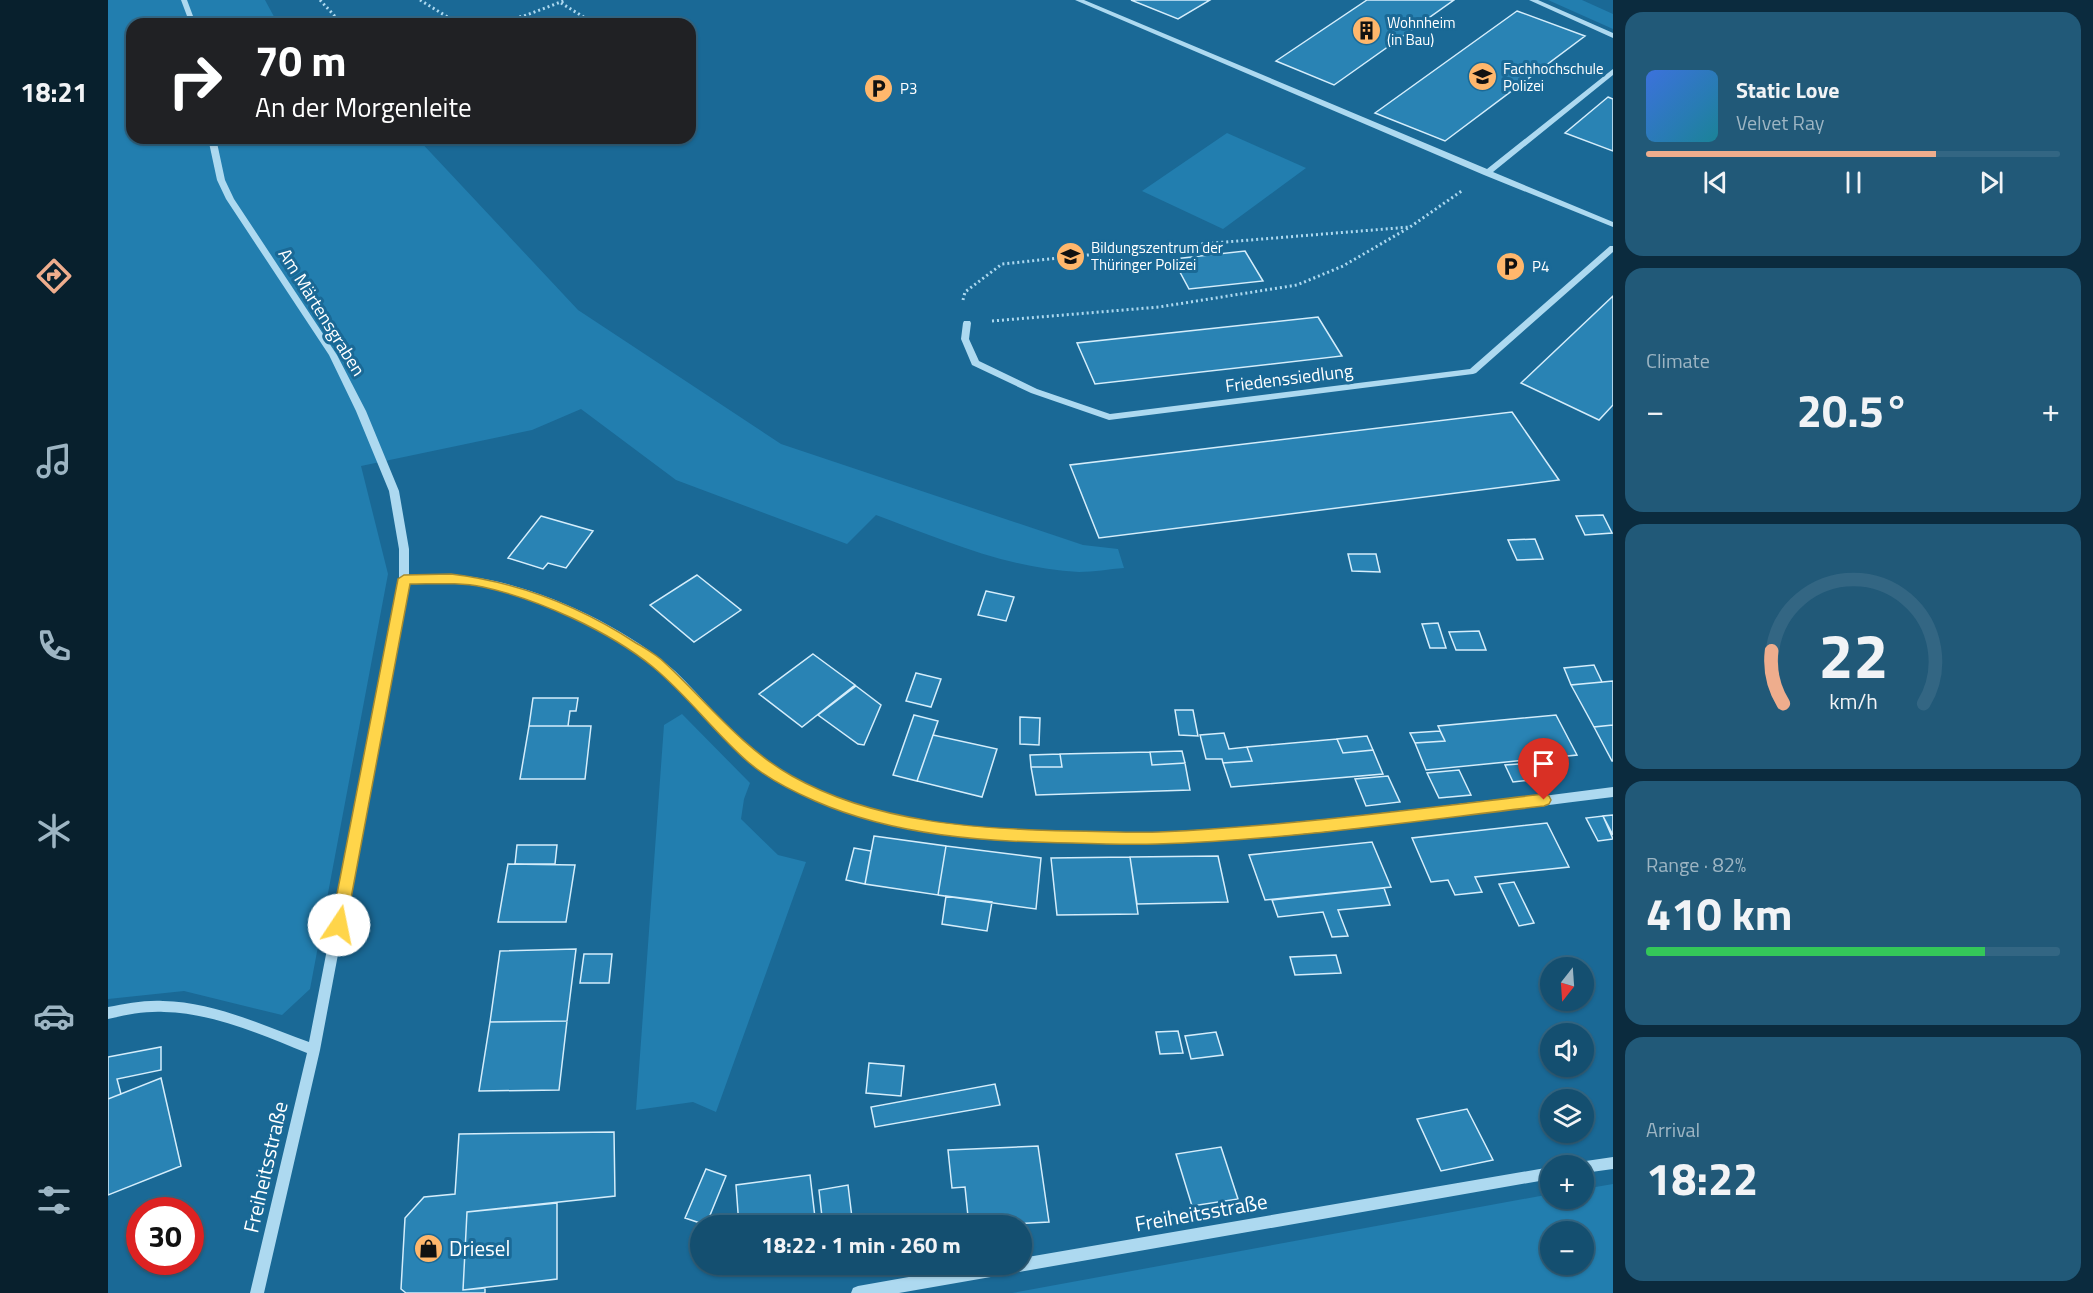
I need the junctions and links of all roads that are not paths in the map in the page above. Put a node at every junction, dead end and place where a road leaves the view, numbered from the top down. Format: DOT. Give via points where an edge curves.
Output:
graph roads {
  1 [pos="184,0"];
  2 [pos="1078,0"];
  3 [pos="1532,0"];
  4 [pos="191,18"];
  5 [pos="1613,36"];
  6 [pos="1613,71"];
  7 [pos="213,144"];
  8 [pos="1487,174"];
  9 [pos="1613,225"];
  10 [pos="1613,248"];
  11 [pos="967,323"];
  12 [pos="404,579"];
  13 [pos="1613,792"];
  14 [pos="108,1013"];
  15 [pos="314,1050"];
  16 [pos="1613,1163"];
  17 [pos="1594,1166"];
  18 [pos="1540,1175"];
  19 [pos="257,1293"];
  20 [pos="858,1293"];
  1 -- 4 [label="street"];
  2 -- 8 [label="street"];
  3 -- 5 [label="street"];
  6 -- 8 [label="street"];
  7 -- 12 [label="street, Am Märtensgraben" via="221,180 230,199 333,355 361,411 394,491 404,549"];
  8 -- 9 [label="street"];
  10 -- 11 [label="street, Friedenssiedlung" via="1473,371 1109,417 1034,391 975,363 965,339"];
  12 -- 13 [label="street" via="481,582 574,614 657,663 754,760 786,780 868,813 919,824 1023,836 1155,838 1289,830"];
  12 -- 15 [label="street, Freiheitsstraße"];
  14 -- 15 [label="street" via="156,1005 198,1008"];
  15 -- 19 [label="street, Freiheitsstraße"];
  16 -- 17 [label="street"];
  18 -- 20 [label="street, Freiheitsstraße"];
}
